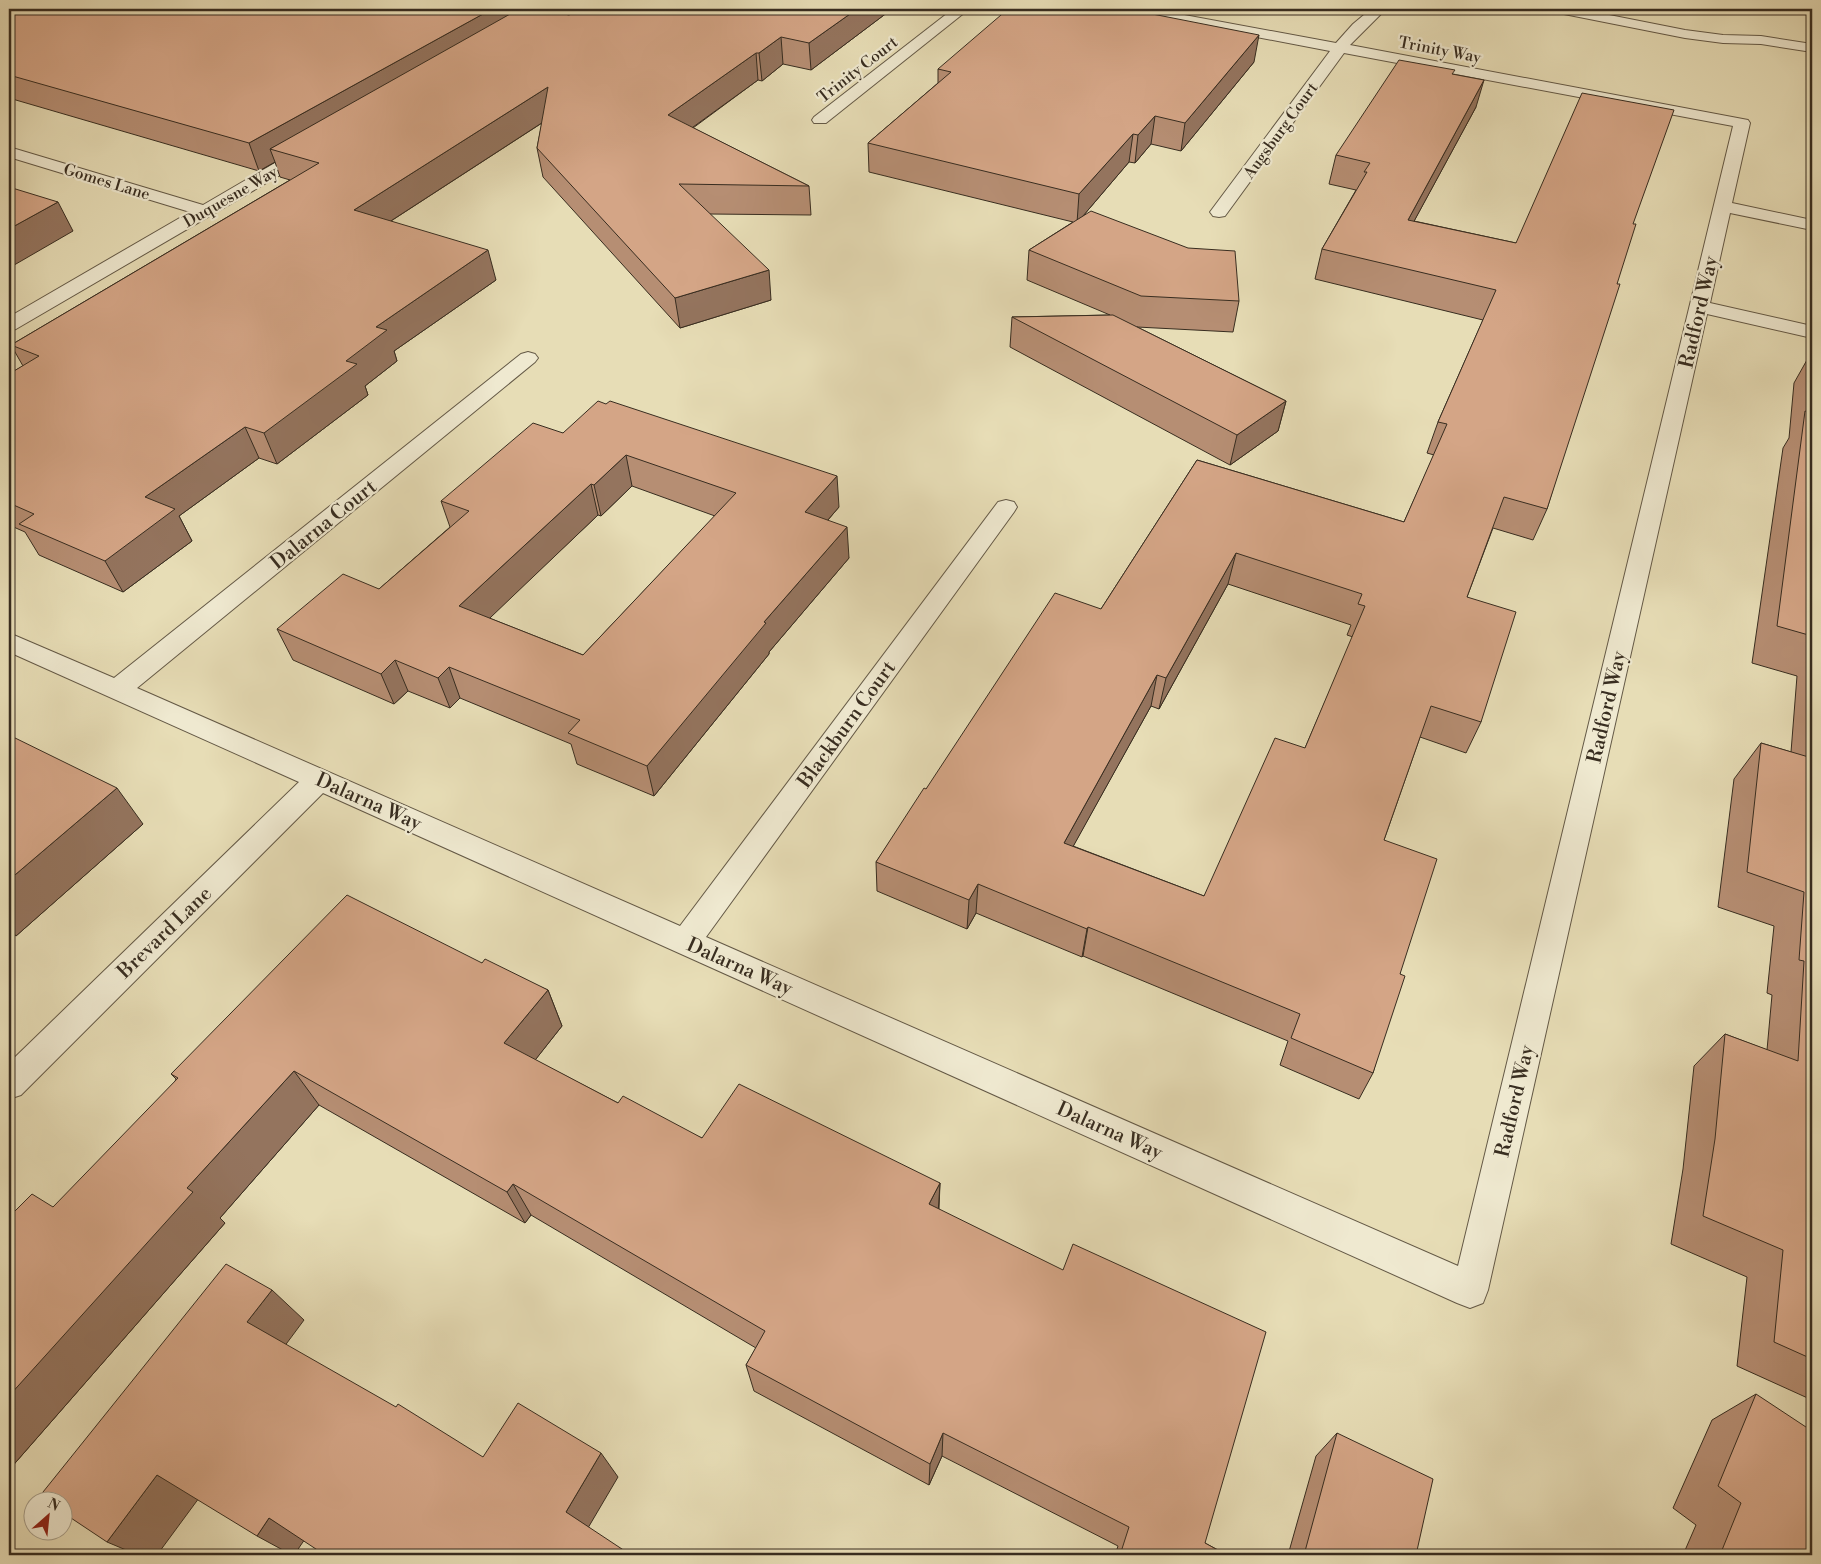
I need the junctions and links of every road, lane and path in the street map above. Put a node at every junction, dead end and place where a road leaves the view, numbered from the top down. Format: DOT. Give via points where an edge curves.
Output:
graph roads {
  1 [pos="962,9"];
  2 [pos="1131,9"];
  3 [pos="1379,9"];
  4 [pos="1559,9"];
  5 [pos="1162,11"];
  6 [pos="1340,48"];
  7 [pos="1812,48"];
  8 [pos="820,120"];
  9 [pos="1742,123"];
  10 [pos="325,142"];
  11 [pos="9,152"];
  12 [pos="1723,206"];
  13 [pos="205,211"];
  14 [pos="1219,212"];
  15 [pos="1812,225"];
  16 [pos="1699,306"];
  17 [pos="9,325"];
  18 [pos="1812,332"];
  19 [pos="528,358"];
  20 [pos="1006,507"];
  21 [pos="9,642"];
  22 [pos="118,689"];
  23 [pos="320,779"];
  24 [pos="685,942"];
  25 [pos="9,1084"];
  26 [pos="1470,1290"];
  1 -- 8 [label="street, Trinity Court"];
  2 -- 5 [label="street, Trinity Way"];
  3 -- 6 [label="street, Augsburg Court"];
  4 -- 7 [label="street" via="1685,34"];
  5 -- 6 [label="street, Trinity Way"];
  6 -- 9 [label="street, Trinity Way"];
  6 -- 14 [label="street, Augsburg Court"];
  9 -- 12 [label="street, Radford Way"];
  10 -- 13 [label="street, Duquesne Way"];
  11 -- 13 [label="street, Gomes Lane"];
  12 -- 15 [label="street"];
  12 -- 16 [label="street, Radford Way"];
  13 -- 17 [label="street, Duquesne Way"];
  16 -- 18 [label="street"];
  16 -- 26 [label="street, Radford Way"];
  19 -- 22 [label="street, Dalarna Court"];
  20 -- 24 [label="street, Blackburn Court"];
  21 -- 22 [label="street, Dalarna Way"];
  22 -- 23 [label="street, Dalarna Way"];
  23 -- 24 [label="street, Dalarna Way"];
  23 -- 25 [label="street, Brevard Lane"];
  24 -- 26 [label="street, Dalarna Way"];
}
